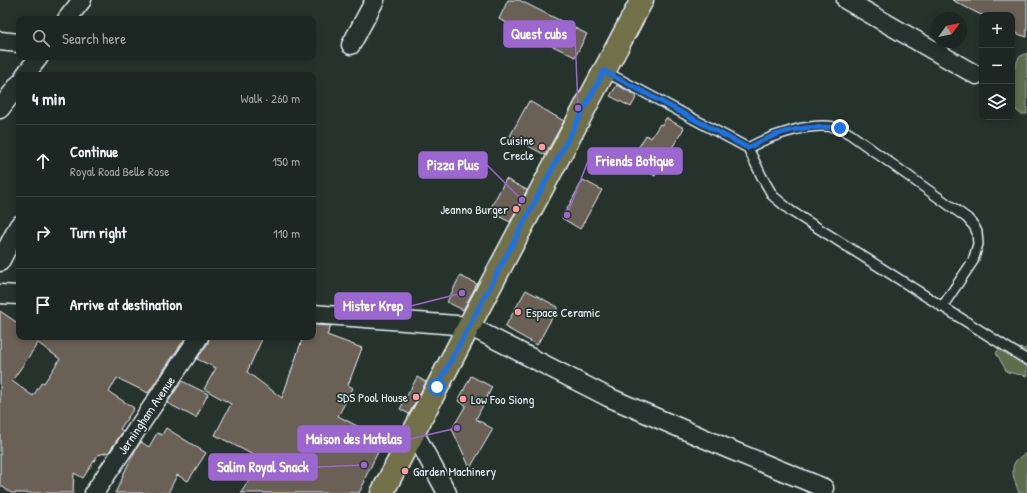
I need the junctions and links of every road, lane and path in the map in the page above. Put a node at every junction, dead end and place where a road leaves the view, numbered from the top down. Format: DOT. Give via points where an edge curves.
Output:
graph roads {
  1 [pos="82,0"];
  2 [pos="375,0"];
  3 [pos="642,0"];
  4 [pos="846,0"];
  5 [pos="69,16"];
  6 [pos="0,41"];
  7 [pos="16,43"];
  8 [pos="352,45"];
  9 [pos="37,60"];
  10 [pos="604,71"];
  11 [pos="27,72"];
  12 [pos="976,75"];
  13 [pos="16,88"];
  14 [pos="0,109"];
  15 [pos="748,148"];
  16 [pos="16,231"];
  17 [pos="0,262"];
  18 [pos="0,294"];
  19 [pos="16,295"];
  20 [pos="942,307"];
  21 [pos="316,314"];
  22 [pos="469,326"];
  23 [pos="197,340"];
  24 [pos="1027,360"];
  25 [pos="414,432"];
  26 [pos="824,488"];
  27 [pos="94,493"];
  28 [pos="382,493"];
  29 [pos="447,493"];
  1 -- 5 [label="street"];
  2 -- 8 [label="street"];
  3 -- 10 [label="main road"];
  4 -- 12 [label="street"];
  6 -- 7 [label="street"];
  9 -- 11 [label="street"];
  10 -- 15 [label="lane"];
  10 -- 22 [label="main road"];
  13 -- 14 [label="street"];
  15 -- 20 [label="lane" via="773,196 797,215"];
  15 -- 20 [label="lane" via="785,132 806,127 840,128 967,218 977,232 978,244 973,261"];
  16 -- 17 [label="street"];
  18 -- 19 [label="street"];
  20 -- 24 [label="lane"];
  21 -- 22 [label="street"];
  22 -- 25 [label="main road"];
  22 -- 26 [label="street" via="608,397"];
  23 -- 27 [label="street, Jerningham Avenue"];
  25 -- 28 [label="main road"];
  25 -- 29 [label="street"];
}
